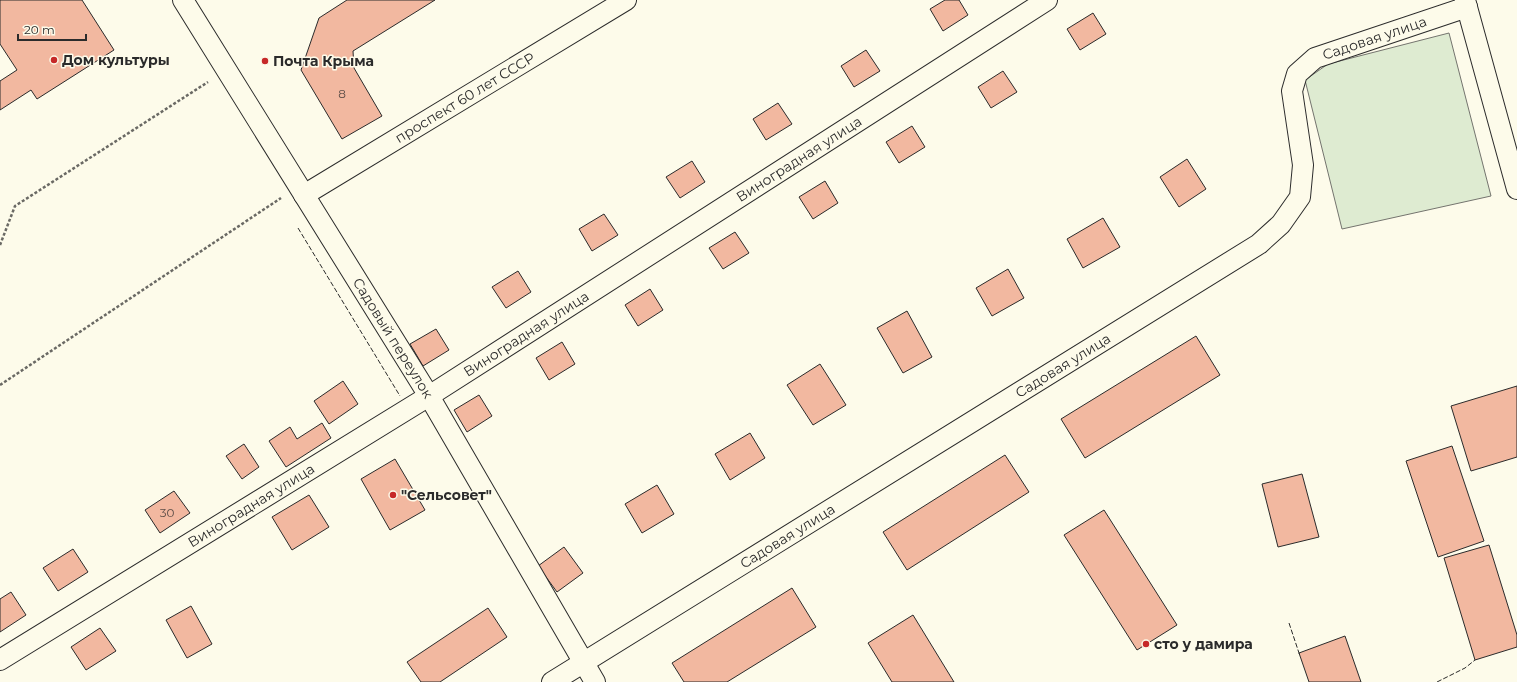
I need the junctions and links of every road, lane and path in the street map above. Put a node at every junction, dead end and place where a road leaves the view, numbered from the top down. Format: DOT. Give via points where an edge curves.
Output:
graph roads {
  1 [pos="183,0"];
  2 [pos="626,0"];
  3 [pos="1047,0"];
  4 [pos="1466,4"];
  5 [pos="226,70"];
  6 [pos="1517,189"];
  7 [pos="301,191"];
  8 [pos="0,245"];
  9 [pos="0,385"];
  10 [pos="429,396"];
  11 [pos="0,660"];
  12 [pos="583,662"];
  13 [pos="552,682"];
  14 [pos="595,682"];
  1 -- 5 [label="street, Садовый переулок"];
  2 -- 7 [label="street, проспект 60 лет СССР"];
  3 -- 10 [label="street, Виноградная улица"];
  4 -- 6 [label="street"];
  4 -- 12 [label="street, Садовая улица" via="1315,58 1297,74 1292,91 1303,165 1300,197 1281,224 1259,244"];
  5 -- 7 [label="street, Садовый переулок"];
  5 -- 8 [label="path" via="16,206"];
  7 -- 9 [label="path"];
  7 -- 10 [label="street, Садовый переулок"];
  10 -- 11 [label="street, Виноградная улица"];
  10 -- 12 [label="street, Садовый переулок"];
  12 -- 13 [label="street, Садовая улица"];
  12 -- 14 [label="street, Садовый переулок"];
}
